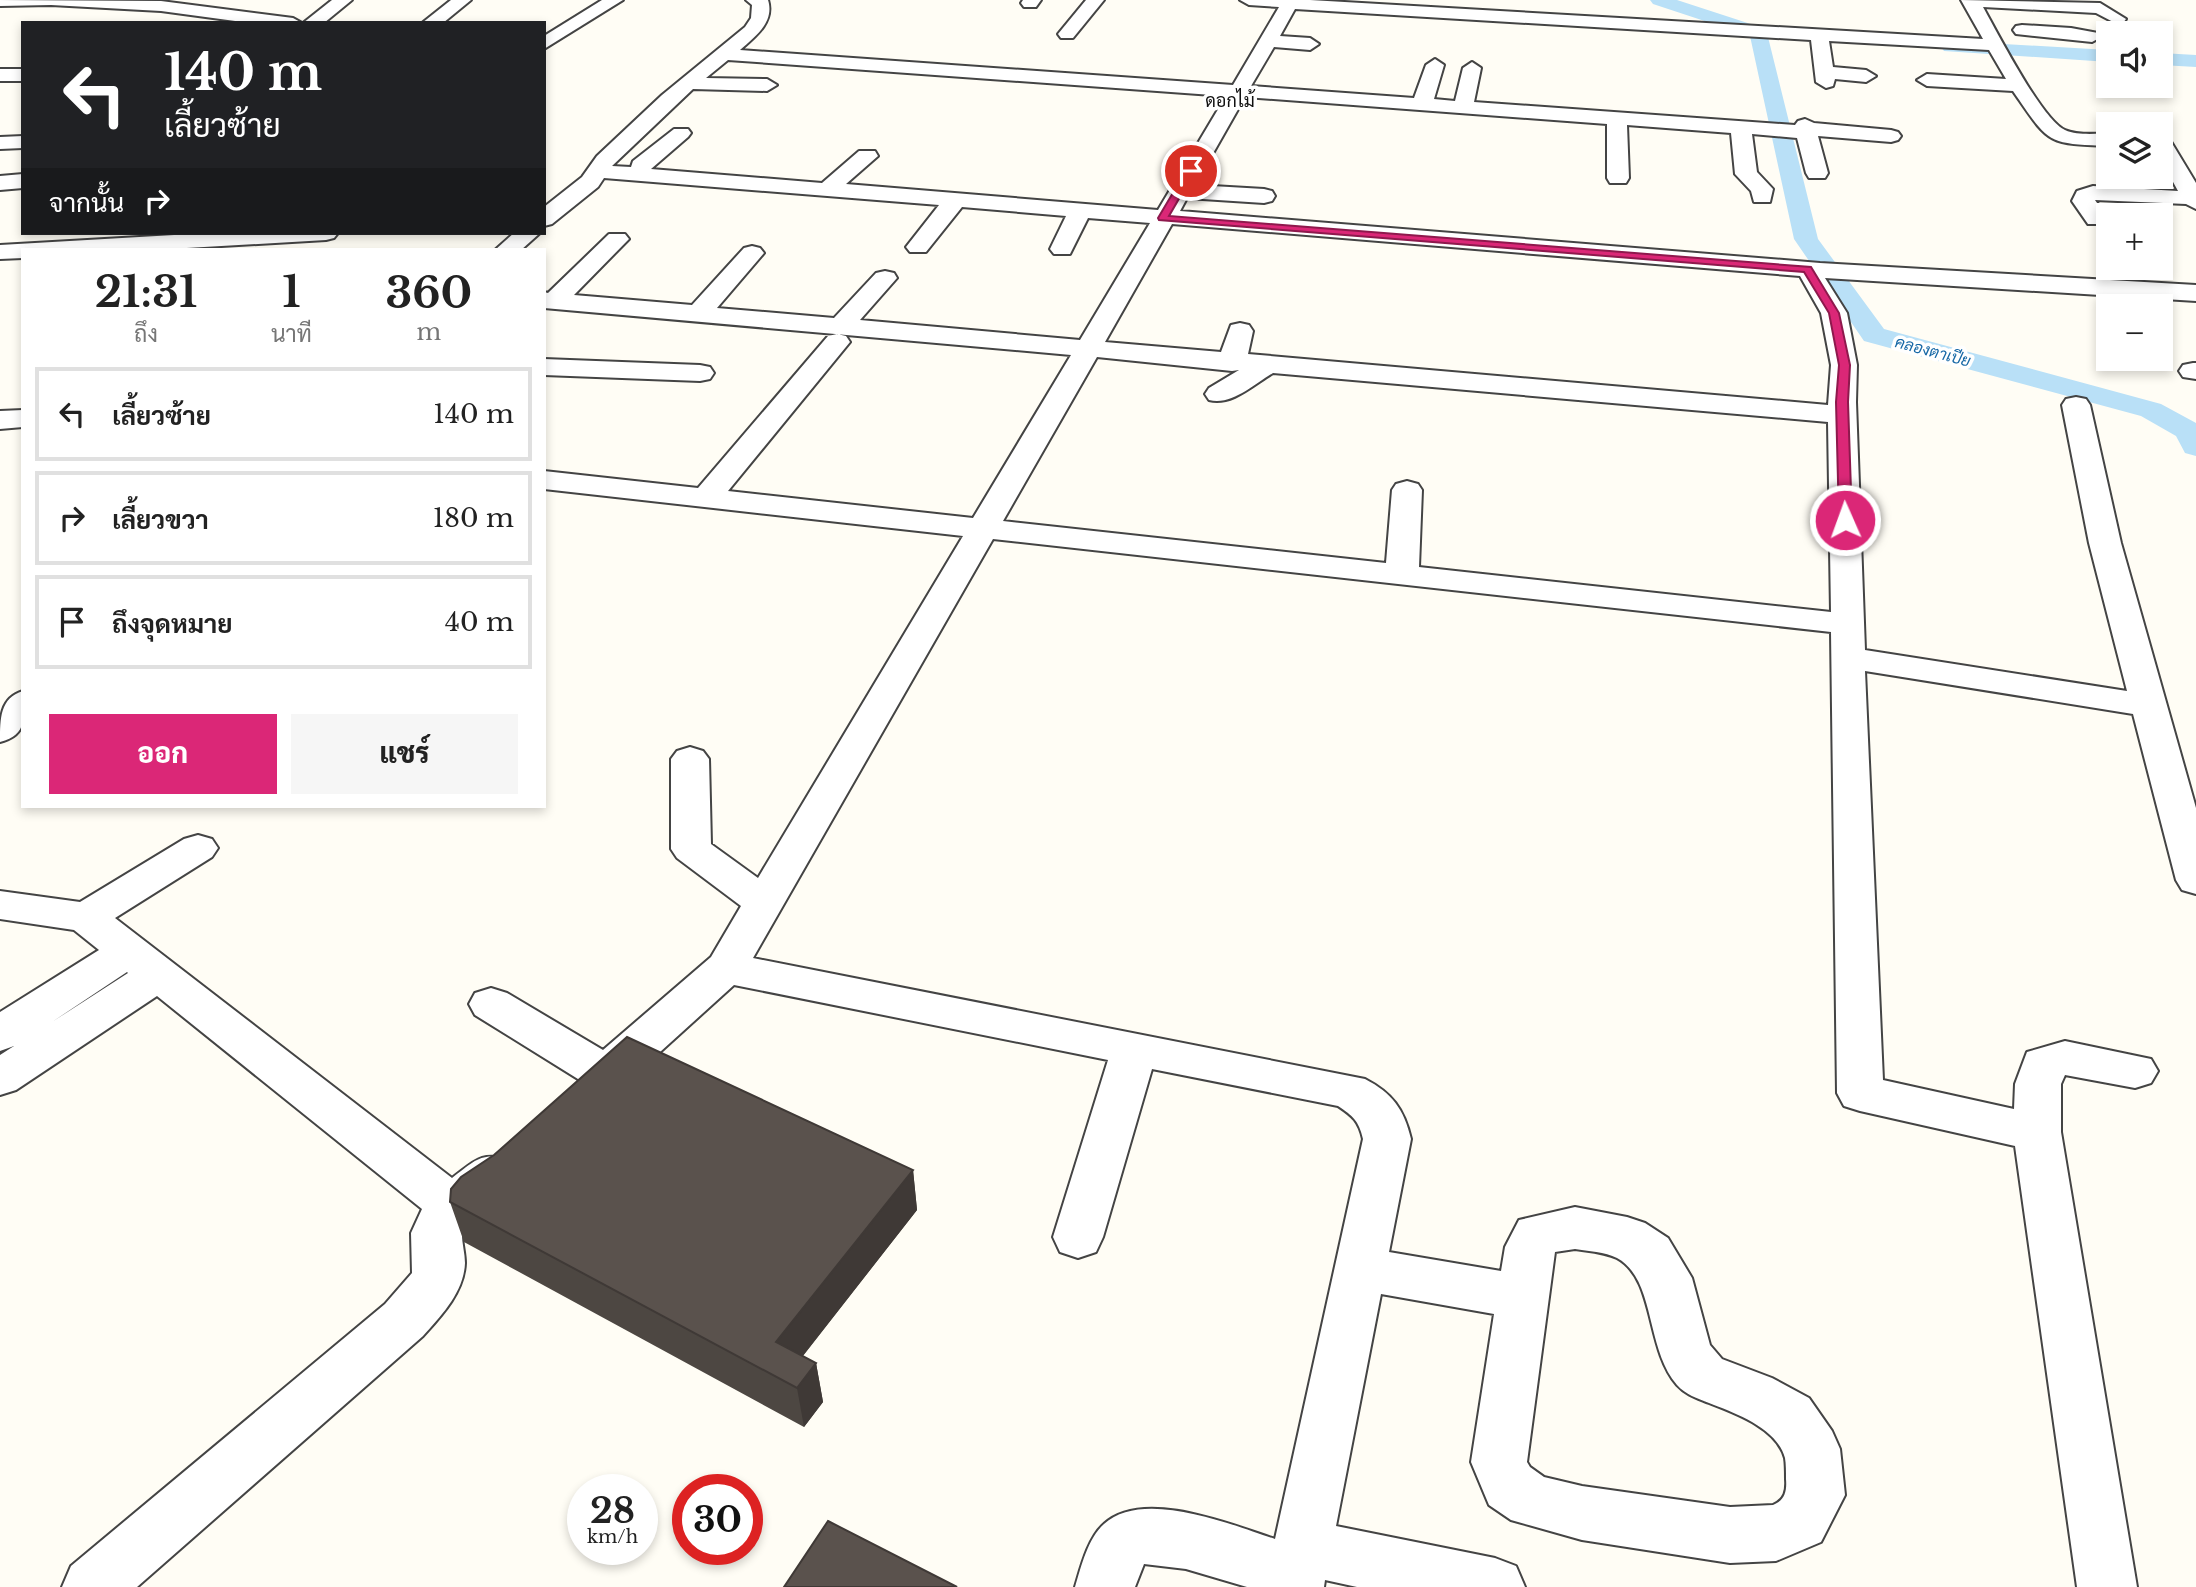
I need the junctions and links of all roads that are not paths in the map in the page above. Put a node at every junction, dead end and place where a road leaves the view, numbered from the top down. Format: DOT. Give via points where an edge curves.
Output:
graph roads {
  1 [pos="230,0"];
  2 [pos="344,0"];
  3 [pos="463,0"];
  4 [pos="614,0"];
  5 [pos="755,0"];
  6 [pos="1095,0"];
  7 [pos="1249,0"];
  8 [pos="1970,0"];
  9 [pos="0,1"];
  10 [pos="113,1"];
  11 [pos="1291,2"];
  12 [pos="213,11"];
  13 [pos="2117,19"];
  14 [pos="78,21"];
  15 [pos="197,21"];
  16 [pos="280,21"];
  17 [pos="316,21"];
  18 [pos="435,21"];
  19 [pos="1067,34"];
  20 [pos="2092,37"];
  21 [pos="549,38"];
  22 [pos="1820,38"];
  23 [pos="1268,41"];
  24 [pos="1311,44"];
  25 [pos="1994,44"];
  26 [pos="723,54"];
  27 [pos="1435,65"];
  28 [pos="1472,68"];
  29 [pos="0,75"];
  30 [pos="21,75"];
  31 [pos="1866,76"];
  32 [pos="1355,77"];
  33 [pos="1932,78"];
  34 [pos="687,83"];
  35 [pos="2018,84"];
  36 [pos="767,85"];
  37 [pos="1238,91"];
  38 [pos="1345,98"];
  39 [pos="1422,104"];
  40 [pos="1463,107"];
  41 [pos="1617,118"];
  42 [pos="1741,127"];
  43 [pos="1803,129"];
  44 [pos="21,132"];
  45 [pos="681,133"];
  46 [pos="1891,136"];
  47 [pos="2096,139"];
  48 [pos="0,144"];
  49 [pos="2173,147"];
  50 [pos="867,156"];
  51 [pos="601,166"];
  52 [pos="641,166"];
  53 [pos="21,167"];
  54 [pos="0,169"];
  55 [pos="687,172"];
  56 [pos="1817,173"];
  57 [pos="1618,178"];
  58 [pos="21,181"];
  59 [pos="0,183"];
  60 [pos="826,190"];
  61 [pos="1179,191"];
  62 [pos="1264,196"];
  63 [pos="1762,197"];
  64 [pos="2195,200"];
  65 [pos="955,201"];
  66 [pos="1080,211"];
  67 [pos="546,217"];
  68 [pos="1162,218"];
  69 [pos="2096,219"];
  70 [pos="292,235"];
  71 [pos="526,235"];
  72 [pos="617,239"];
  73 [pos="918,247"];
  74 [pos="69,248"];
  75 [pos="510,248"];
  76 [pos="1062,249"];
  77 [pos="21,251"];
  78 [pos="0,252"];
  79 [pos="752,253"];
  80 [pos="1814,270"];
  81 [pos="885,278"];
  82 [pos="2196,293"];
  83 [pos="549,301"];
  84 [pos="699,313"];
  85 [pos="1101,324"];
  86 [pos="1240,331"];
  87 [pos="839,335"];
  88 [pos="965,338"];
  89 [pos="1088,350"];
  90 [pos="1232,363"];
  91 [pos="1266,365"];
  92 [pos="546,367"];
  93 [pos="700,373"];
  94 [pos="1219,394"];
  95 [pos="2076,405"];
  96 [pos="1843,415"];
  97 [pos="21,418"];
  98 [pos="0,420"];
  99 [pos="21,441"];
  100 [pos="0,443"];
  101 [pos="546,480"];
  102 [pos="1407,490"];
  103 [pos="706,498"];
  104 [pos="982,529"];
  105 [pos="1402,574"];
  106 [pos="1847,639"];
  107 [pos="2145,694"];
  108 [pos="21,705"];
  109 [pos="0,731"];
  110 [pos="690,759"];
  111 [pos="198,848"];
  112 [pos="2196,880"];
  113 [pos="764,902"];
  114 [pos="0,905"];
  115 [pos="86,917"];
  116 [pos="145,962"];
  117 [pos="726,968"];
  118 [pos="491,1004"];
  119 [pos="0,1034"];
  120 [pos="1135,1048"];
  121 [pos="2135,1071"];
  122 [pos="606,1074"];
  123 [pos="0,1078"];
  124 [pos="566,1109"];
  125 [pos="2037,1132"];
  126 [pos="527,1144"];
  127 [pos="453,1206"];
  128 [pos="1078,1237"];
  129 [pos="1360,1269"];
  130 [pos="1521,1297"];
  131 [pos="1297,1570"];
  132 [pos="1436,1581"];
  133 [pos="92,1587"];
  134 [pos="1105,1587"];
  135 [pos="1495,1587"];
  136 [pos="2107,1587"];
  1 -- 12 [label="street"];
  2 -- 17 [label="street"];
  3 -- 18 [label="street"];
  4 -- 21 [label="street"];
  5 -- 26 [label="street" via="761,3 760,18"];
  6 -- 19 [label="street"];
  7 -- 11 [label="street"];
  8 -- 13 [label="street" via="2100,8"];
  8 -- 25 [label="street"];
  9 -- 10 [label="street"];
  10 -- 12 [label="street"];
  10 -- 14 [label="street"];
  11 -- 22 [label="street" via="1723,28 1760,25"];
  11 -- 23 [label="street"];
  12 -- 15 [label="street"];
  12 -- 16 [label="street"];
  20 -- 25 [label="street" via="2071,33"];
  22 -- 25 [label="street"];
  22 -- 31 [label="street" via="1826,77"];
  23 -- 24 [label="street"];
  23 -- 37 [label="street"];
  25 -- 35 [label="street"];
  26 -- 34 [label="street"];
  26 -- 37 [label="street" via="1053,72"];
  27 -- 39 [label="street"];
  28 -- 40 [label="street"];
  29 -- 30 [label="street"];
  32 -- 38 [label="street"];
  33 -- 35 [label="street"];
  34 -- 36 [label="street"];
  34 -- 51 [label="street"];
  35 -- 47 [label="street" via="2055,135"];
  37 -- 38 [label="street"];
  37 -- 61 [label="street"];
  38 -- 39 [label="street"];
  39 -- 40 [label="street"];
  40 -- 41 [label="street" via="1521,104"];
  41 -- 42 [label="street"];
  41 -- 57 [label="street"];
  42 -- 43 [label="street"];
  42 -- 63 [label="street" via="1746,174 1762,189"];
  43 -- 46 [label="street"];
  43 -- 56 [label="street"];
  44 -- 48 [label="street"];
  45 -- 52 [label="street"];
  49 -- 64 [label="street"];
  50 -- 60 [label="street"];
  51 -- 52 [label="street"];
  51 -- 60 [label="street"];
  51 -- 67 [label="street" via="590,182"];
  52 -- 55 [label="street"];
  53 -- 54 [label="street"];
  58 -- 59 [label="street"];
  60 -- 65 [label="street"];
  61 -- 62 [label="street"];
  61 -- 68 [label="street"];
  64 -- 69 [label="street" via="2093,193 2084,201"];
  65 -- 66 [label="street"];
  65 -- 73 [label="street"];
  66 -- 68 [label="street"];
  66 -- 76 [label="street"];
  68 -- 80 [label="street"];
  68 -- 85 [label="street"];
  70 -- 74 [label="street"];
  71 -- 75 [label="street"];
  72 -- 83 [label="street"];
  77 -- 78 [label="street"];
  79 -- 84 [label="street"];
  80 -- 82 [label="street" via="1913,269"];
  80 -- 96 [label="street" via="1840,337"];
  81 -- 87 [label="street"];
  83 -- 84 [label="street"];
  84 -- 87 [label="street"];
  85 -- 88 [label="street" via="983,317 976,319"];
  85 -- 89 [label="street"];
  86 -- 90 [label="street"];
  87 -- 88 [label="street"];
  87 -- 103 [label="street"];
  88 -- 89 [label="street"];
  89 -- 90 [label="street"];
  89 -- 104 [label="street"];
  90 -- 91 [label="street"];
  91 -- 94 [label="street"];
  91 -- 96 [label="street"];
  92 -- 93 [label="street"];
  95 -- 107 [label="street" via="2105,543"];
  96 -- 106 [label="street"];
  97 -- 98 [label="street"];
  99 -- 100 [label="street"];
  101 -- 103 [label="street"];
  102 -- 105 [label="street"];
  103 -- 104 [label="street"];
  104 -- 105 [label="street"];
  104 -- 113 [label="street"];
  105 -- 106 [label="street"];
  106 -- 107 [label="street"];
  106 -- 125 [label="street" via="1860,1093"];
  107 -- 112 [label="street"];
  108 -- 109 [label="street"];
  110 -- 113 [label="street" via="691,849"];
  111 -- 115 [label="street"];
  113 -- 117 [label="street"];
  114 -- 115 [label="street"];
  115 -- 116 [label="street"];
  116 -- 119 [label="street"];
  116 -- 123 [label="street"];
  116 -- 127 [label="street"];
  117 -- 120 [label="street"];
  117 -- 122 [label="street"];
  118 -- 122 [label="street"];
  120 -- 128 [label="street"];
  120 -- 129 [label="street" via="1349,1091 1382,1115 1387,1139"];
  121 -- 125 [label="street" via="2066,1058 2043,1064"];
  122 -- 124 [label="street"];
  125 -- 136 [label="street"];
  126 -- 127 [label="street"];
  127 -- 133 [label="street" via="439,1224 435,1280 404,1320"];
  129 -- 130 [label="street"];
  129 -- 131 [label="street"];
  130 -- 130 [label="street" via="1530,1247 1537,1235 1548,1231 1575,1228 1627,1238 1650,1253 1666,1278 1689,1360 1703,1376 1753,1395 1789,1416 1812,1449 1816,1495 1800,1522 1776,1532 1730,1535 1531,1502 1509,1486 1499,1462"];
  131 -- 132 [label="street"];
  131 -- 134 [label="street" via="1174,1538 1143,1535 1126,1541 1112,1563"];
  132 -- 135 [label="street"];
}
